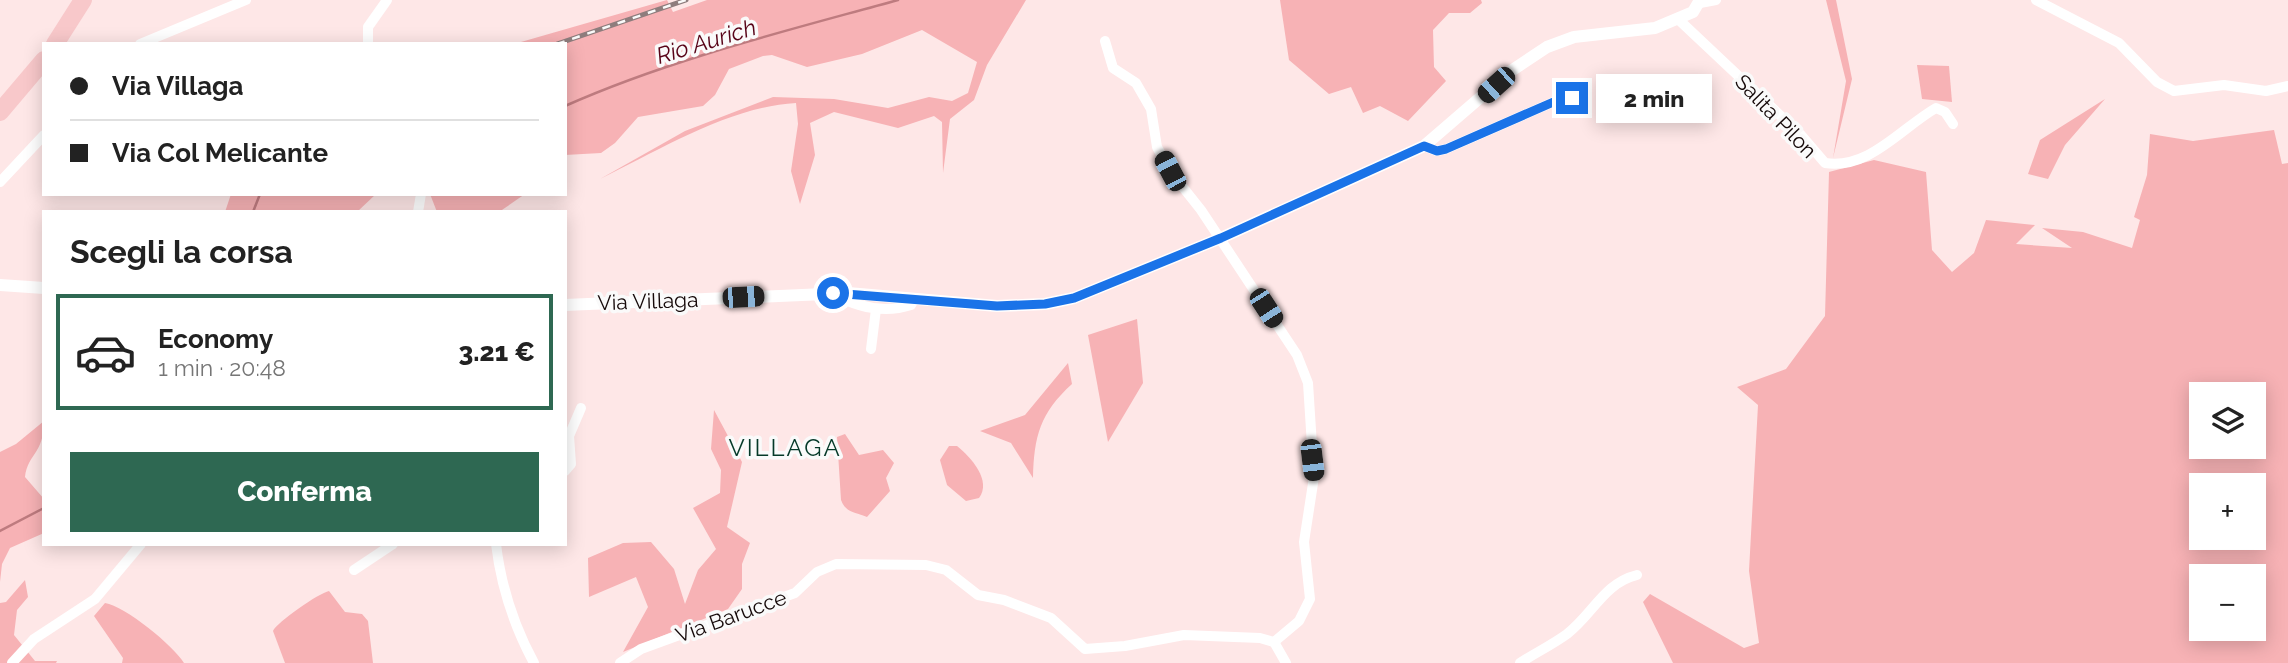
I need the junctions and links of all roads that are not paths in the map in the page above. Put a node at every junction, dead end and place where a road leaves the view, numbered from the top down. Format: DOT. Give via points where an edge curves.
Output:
graph roads {
  1 [pos="83,0"];
  2 [pos="246,0"];
  3 [pos="387,0"];
  4 [pos="1716,0"];
  5 [pos="2036,0"];
  6 [pos="1700,1"];
  7 [pos="1679,20"];
  8 [pos="1105,41"];
  9 [pos="56,42"];
  10 [pos="145,42"];
  11 [pos="368,42"];
  12 [pos="42,62"];
  13 [pos="2288,86"];
  14 [pos="1572,98"];
  15 [pos="0,112"];
  16 [pos="1953,124"];
  17 [pos="42,137"];
  18 [pos="1424,146"];
  19 [pos="0,182"];
  20 [pos="1221,238"];
  21 [pos="0,285"];
  22 [pos="42,288"];
  23 [pos="833,293"];
  24 [pos="915,298"];
  25 [pos="567,305"];
  26 [pos="876,309"];
  27 [pos="871,349"];
  28 [pos="580,408"];
  29 [pos="567,469"];
  30 [pos="139,546"];
  31 [pos="390,546"];
  32 [pos="496,546"];
  33 [pos="354,570"];
  34 [pos="1637,575"];
  35 [pos="1274,642"];
  36 [pos="12,663"];
  37 [pos="534,663"];
  38 [pos="620,663"];
  39 [pos="1286,663"];
  40 [pos="1520,663"];
  1 -- 9 [label="highway"];
  2 -- 10 [label="street"];
  3 -- 11 [label="street" via="368,27"];
  4 -- 6 [label="street"];
  5 -- 13 [label="street" via="2119,43 2157,82 2174,91 2236,85 2266,91"];
  6 -- 7 [label="street"];
  7 -- 16 [label="street, Salita Pilon" via="1825,163 1847,164 1873,153 1936,108"];
  7 -- 18 [label="street, Via Villaga" via="1655,28 1574,37 1547,47 1511,71"];
  8 -- 20 [label="street" via="1113,68 1136,83 1151,109 1157,146 1170,171"];
  12 -- 15 [label="highway"];
  14 -- 18 [label="street" via="1446,149"];
  17 -- 19 [label="street"];
  18 -- 20 [label="street, Via Villaga"];
  20 -- 24 [label="street, Via Villaga" via="1064,300 997,306"];
  20 -- 35 [label="street" via="1297,355 1308,383 1314,477 1304,542 1310,599 1299,621"];
  21 -- 22 [label="street"];
  23 -- 24 [label="street, Via Villaga"];
  23 -- 25 [label="street, Via Villaga"];
  23 -- 26 [label="street" via="851,304"];
  24 -- 26 [label="street" via="911,305 899,309"];
  26 -- 27 [label="street"];
  28 -- 29 [label="street" via="571,424 571,464"];
  30 -- 36 [label="street" via="95,599 34,639"];
  31 -- 33 [label="street"];
  32 -- 37 [label="street" via="507,599"];
  34 -- 40 [label="street" via="1622,579 1567,634"];
  35 -- 38 [label="street, Via Barucce" via="1184,635 1086,649 1051,618 978,595 946,570 926,565 836,564 817,572 795,593 641,649"];
  35 -- 39 [label="street"];
}
